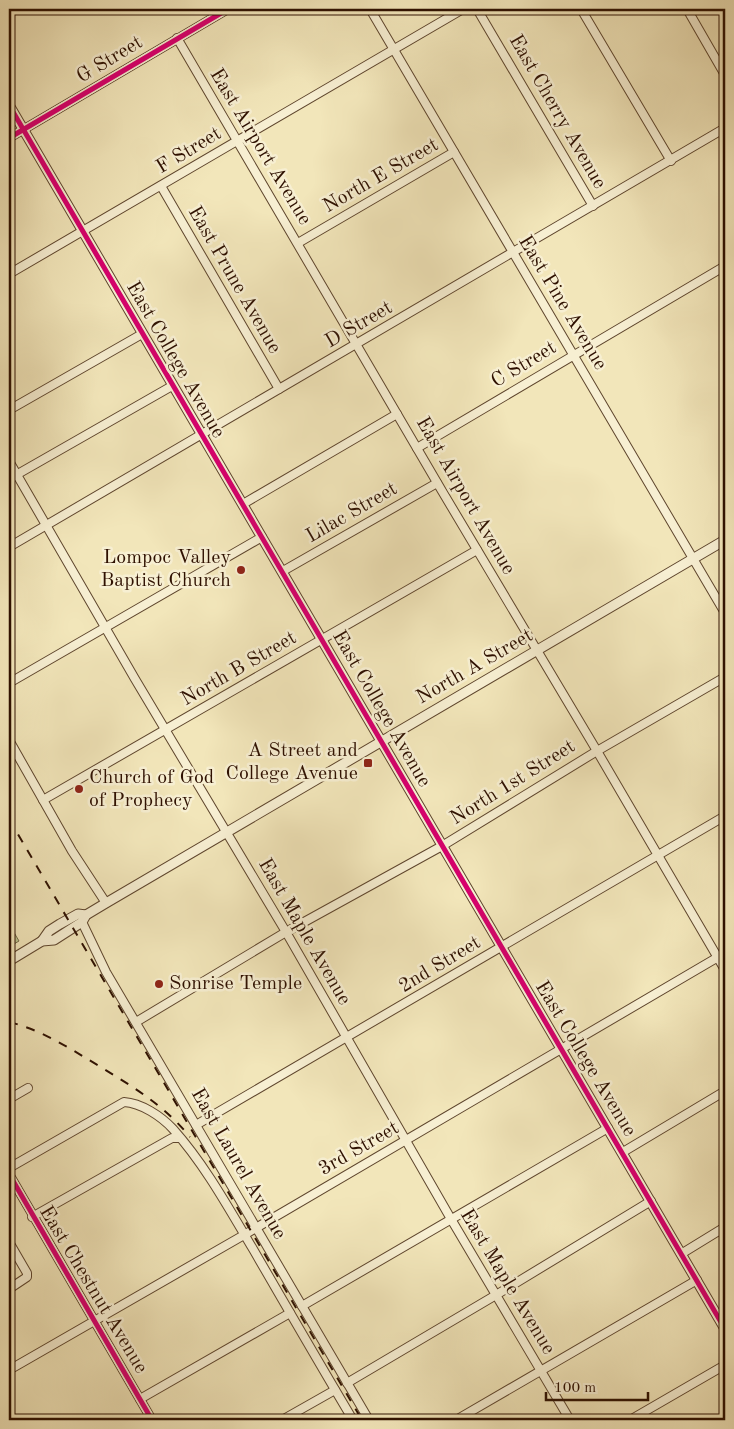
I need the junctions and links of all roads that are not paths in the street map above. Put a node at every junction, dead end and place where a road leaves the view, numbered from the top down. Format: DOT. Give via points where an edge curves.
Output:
graph roads {
  1 [pos="228,9"];
  2 [pos="370,9"];
  3 [pos="463,9"];
  4 [pos="477,9"];
  5 [pos="581,9"];
  6 [pos="687,9"];
  7 [pos="177,38"];
  8 [pos="394,50"];
  9 [pos="725,74"];
  10 [pos="9,106"];
  11 [pos="725,128"];
  12 [pos="23,130"];
  13 [pos="9,138"];
  14 [pos="238,141"];
  15 [pos="454,152"];
  16 [pos="671,161"];
  17 [pos="162,186"];
  18 [pos="593,206"];
  19 [pos="82,232"];
  20 [pos="298,243"];
  21 [pos="514,253"];
  22 [pos="725,266"];
  23 [pos="9,274"];
  24 [pos="142,334"];
  25 [pos="357,345"];
  26 [pos="574,354"];
  27 [pos="172,386"];
  28 [pos="279,389"];
  29 [pos="9,410"];
  30 [pos="397,414"];
  31 [pos="202,435"];
  32 [pos="416,448"];
  33 [pos="9,462"];
  34 [pos="12,477"];
  35 [pos="437,483"];
  36 [pos="243,504"];
  37 [pos="46,527"];
  38 [pos="262,537"];
  39 [pos="725,540"];
  40 [pos="9,547"];
  41 [pos="477,550"];
  42 [pos="692,559"];
  43 [pos="283,571"];
  44 [pos="725,614"];
  45 [pos="106,628"];
  46 [pos="322,639"];
  47 [pos="537,651"];
  48 [pos="725,677"];
  49 [pos="9,683"];
  50 [pos="166,730"];
  51 [pos="9,740"];
  52 [pos="382,741"];
  53 [pos="597,751"];
  54 [pos="44,800"];
  55 [pos="725,816"];
  56 [pos="227,833"];
  57 [pos="442,846"];
  58 [pos="658,856"];
  59 [pos="106,903"];
  60 [pos="84,918"];
  61 [pos="286,932"];
  62 [pos="502,947"];
  63 [pos="725,953"];
  64 [pos="718,958"];
  65 [pos="9,961"];
  66 [pos="725,970"];
  67 [pos="136,1022"];
  68 [pos="346,1039"];
  69 [pos="562,1050"];
  70 [pos="28,1088"];
  71 [pos="725,1091"];
  72 [pos="9,1099"];
  73 [pos="196,1125"];
  74 [pos="608,1128"];
  75 [pos="180,1138"];
  76 [pos="406,1140"];
  77 [pos="623,1152"];
  78 [pos="9,1168"];
  79 [pos="9,1174"];
  80 [pos="651,1201"];
  81 [pos="32,1216"];
  82 [pos="451,1220"];
  83 [pos="256,1227"];
  84 [pos="725,1227"];
  85 [pos="244,1235"];
  86 [pos="9,1242"];
  87 [pos="681,1254"];
  88 [pos="697,1280"];
  89 [pos="9,1289"];
  90 [pos="496,1295"];
  91 [pos="302,1306"];
  92 [pos="290,1313"];
  93 [pos="94,1321"];
  94 [pos="725,1329"];
  95 [pos="725,1365"];
  96 [pos="9,1370"];
  97 [pos="541,1370"];
  98 [pos="347,1382"];
  99 [pos="335,1390"];
  100 [pos="140,1399"];
  101 [pos="152,1420"];
  102 [pos="282,1420"];
  103 [pos="353,1420"];
  104 [pos="369,1420"];
  105 [pos="456,1420"];
  106 [pos="570,1420"];
  107 [pos="630,1420"];
  1 -- 7 [label="street, G Street"];
  2 -- 8 [label="street, East Pine Avenue"];
  3 -- 8 [label="street, F Street"];
  4 -- 18 [label="street, East Cherry Avenue"];
  5 -- 16 [label="street"];
  6 -- 9 [label="street"];
  7 -- 12 [label="street, G Street"];
  7 -- 14 [label="street, East Airport Avenue"];
  8 -- 14 [label="street, F Street"];
  8 -- 15 [label="street, East Pine Avenue"];
  10 -- 12 [label="street, East College Avenue"];
  11 -- 16 [label="street, D Street"];
  12 -- 13 [label="street, G Street"];
  12 -- 19 [label="street, East College Avenue"];
  14 -- 17 [label="street, F Street"];
  14 -- 20 [label="street, East Airport Avenue"];
  15 -- 20 [label="street, North E Street"];
  15 -- 21 [label="street, East Pine Avenue"];
  16 -- 18 [label="street, D Street"];
  17 -- 19 [label="street, F Street"];
  17 -- 28 [label="street, East Prune Avenue"];
  18 -- 21 [label="street, D Street"];
  19 -- 23 [label="street, F Street"];
  19 -- 24 [label="street, East College Avenue"];
  20 -- 25 [label="street, East Airport Avenue"];
  21 -- 25 [label="street, D Street"];
  21 -- 26 [label="street, East Pine Avenue"];
  22 -- 26 [label="street, C Street"];
  24 -- 27 [label="street, East College Avenue"];
  24 -- 29 [label="street"];
  25 -- 28 [label="street, D Street"];
  25 -- 30 [label="street, East Airport Avenue"];
  26 -- 32 [label="street, C Street"];
  26 -- 42 [label="street, East Pine Avenue"];
  27 -- 31 [label="street, East College Avenue"];
  27 -- 34 [label="street"];
  28 -- 31 [label="street, D Street"];
  30 -- 32 [label="street, East Airport Avenue"];
  30 -- 36 [label="street"];
  31 -- 36 [label="street, East College Avenue"];
  31 -- 37 [label="street, D Street"];
  32 -- 35 [label="street, East Airport Avenue"];
  33 -- 34 [label="street, East Maple Avenue"];
  34 -- 37 [label="street, East Maple Avenue"];
  35 -- 41 [label="street, East Airport Avenue"];
  35 -- 43 [label="street, Lilac Street"];
  36 -- 38 [label="street, East College Avenue"];
  37 -- 40 [label="street, D Street"];
  37 -- 45 [label="street, East Maple Avenue"];
  38 -- 43 [label="street, East College Avenue"];
  38 -- 45 [label="street"];
  39 -- 42 [label="street, North A Street"];
  41 -- 46 [label="street, North B Street"];
  41 -- 47 [label="street, East Airport Avenue"];
  42 -- 44 [label="street, East Pine Avenue"];
  42 -- 47 [label="street, North A Street"];
  43 -- 46 [label="street, East College Avenue"];
  45 -- 49 [label="street"];
  45 -- 50 [label="street, East Maple Avenue"];
  46 -- 50 [label="street, North B Street"];
  46 -- 52 [label="street, East College Avenue"];
  47 -- 52 [label="street, North A Street"];
  47 -- 53 [label="street, East Airport Avenue"];
  48 -- 53 [label="street, North 1st Street"];
  50 -- 54 [label="street, North B Street"];
  50 -- 56 [label="street, East Maple Avenue"];
  51 -- 54 [label="street"];
  52 -- 56 [label="street, North A Street"];
  52 -- 57 [label="street, East College Avenue"];
  53 -- 57 [label="street, North 1st Street"];
  53 -- 58 [label="street, East Airport Avenue"];
  54 -- 59 [label="street"];
  55 -- 58 [label="street, 2nd Street"];
  56 -- 59 [label="street, North A Street"];
  56 -- 61 [label="street, East Maple Avenue"];
  57 -- 61 [label="street, North 1st Street"];
  57 -- 62 [label="street, East College Avenue"];
  58 -- 62 [label="street, 2nd Street"];
  58 -- 64 [label="street, East Airport Avenue"];
  59 -- 60 [label="street, North A Street"];
  60 -- 65 [label="street, North A Street" via="78,914 63,922 49,931 42,941"];
  60 -- 67 [label="street, East Laurel Avenue" via="102,963"];
  61 -- 67 [label="street, North 1st Street"];
  61 -- 68 [label="street, East Maple Avenue"];
  62 -- 68 [label="street, 2nd Street"];
  62 -- 69 [label="street, East College Avenue"];
  63 -- 64 [label="street, 3rd Street"];
  64 -- 66 [label="street, East Airport Avenue"];
  64 -- 69 [label="street, 3rd Street"];
  67 -- 73 [label="street, East Laurel Avenue"];
  68 -- 73 [label="street, 2nd Street"];
  68 -- 76 [label="street, East Maple Avenue"];
  69 -- 74 [label="street, East College Avenue"];
  69 -- 76 [label="street, 3rd Street"];
  70 -- 72 [label="street"];
  71 -- 77 [label="street"];
  73 -- 83 [label="street, East Laurel Avenue"];
  74 -- 77 [label="street, East College Avenue"];
  74 -- 82 [label="street"];
  75 -- 78 [label="street, East Laurel Avenue" via="171,1127 140,1106 124,1102"];
  75 -- 81 [label="street" via="172,1138"];
  75 -- 85 [label="street, East Laurel Avenue" via="200,1162"];
  76 -- 82 [label="street, East Maple Avenue"];
  76 -- 83 [label="street, 3rd Street"];
  77 -- 80 [label="street, East College Avenue"];
  79 -- 81 [label="street, East Chestnut Avenue"];
  80 -- 87 [label="street, East College Avenue"];
  80 -- 90 [label="street"];
  81 -- 93 [label="street, East Chestnut Avenue"];
  82 -- 90 [label="street, East Maple Avenue"];
  82 -- 91 [label="street"];
  83 -- 85 [label="street, 3rd Street"];
  83 -- 91 [label="street, East Laurel Avenue"];
  84 -- 87 [label="street"];
  85 -- 92 [label="street, East Laurel Avenue"];
  85 -- 93 [label="street, 3rd Street"];
  86 -- 89 [label="street" via="27,1273 27,1277"];
  87 -- 88 [label="street, East College Avenue"];
  88 -- 94 [label="street, East College Avenue"];
  88 -- 97 [label="street"];
  90 -- 97 [label="street, East Maple Avenue"];
  90 -- 98 [label="street"];
  91 -- 98 [label="street, East Laurel Avenue"];
  92 -- 99 [label="street, East Laurel Avenue"];
  92 -- 100 [label="street"];
  93 -- 96 [label="street, 3rd Street"];
  93 -- 100 [label="street, East Chestnut Avenue"];
  95 -- 107 [label="street"];
  97 -- 105 [label="street"];
  97 -- 106 [label="street, East Maple Avenue"];
  98 -- 104 [label="street, East Laurel Avenue"];
  99 -- 102 [label="street"];
  99 -- 103 [label="street, East Laurel Avenue"];
  100 -- 101 [label="street, East Chestnut Avenue"];
}
